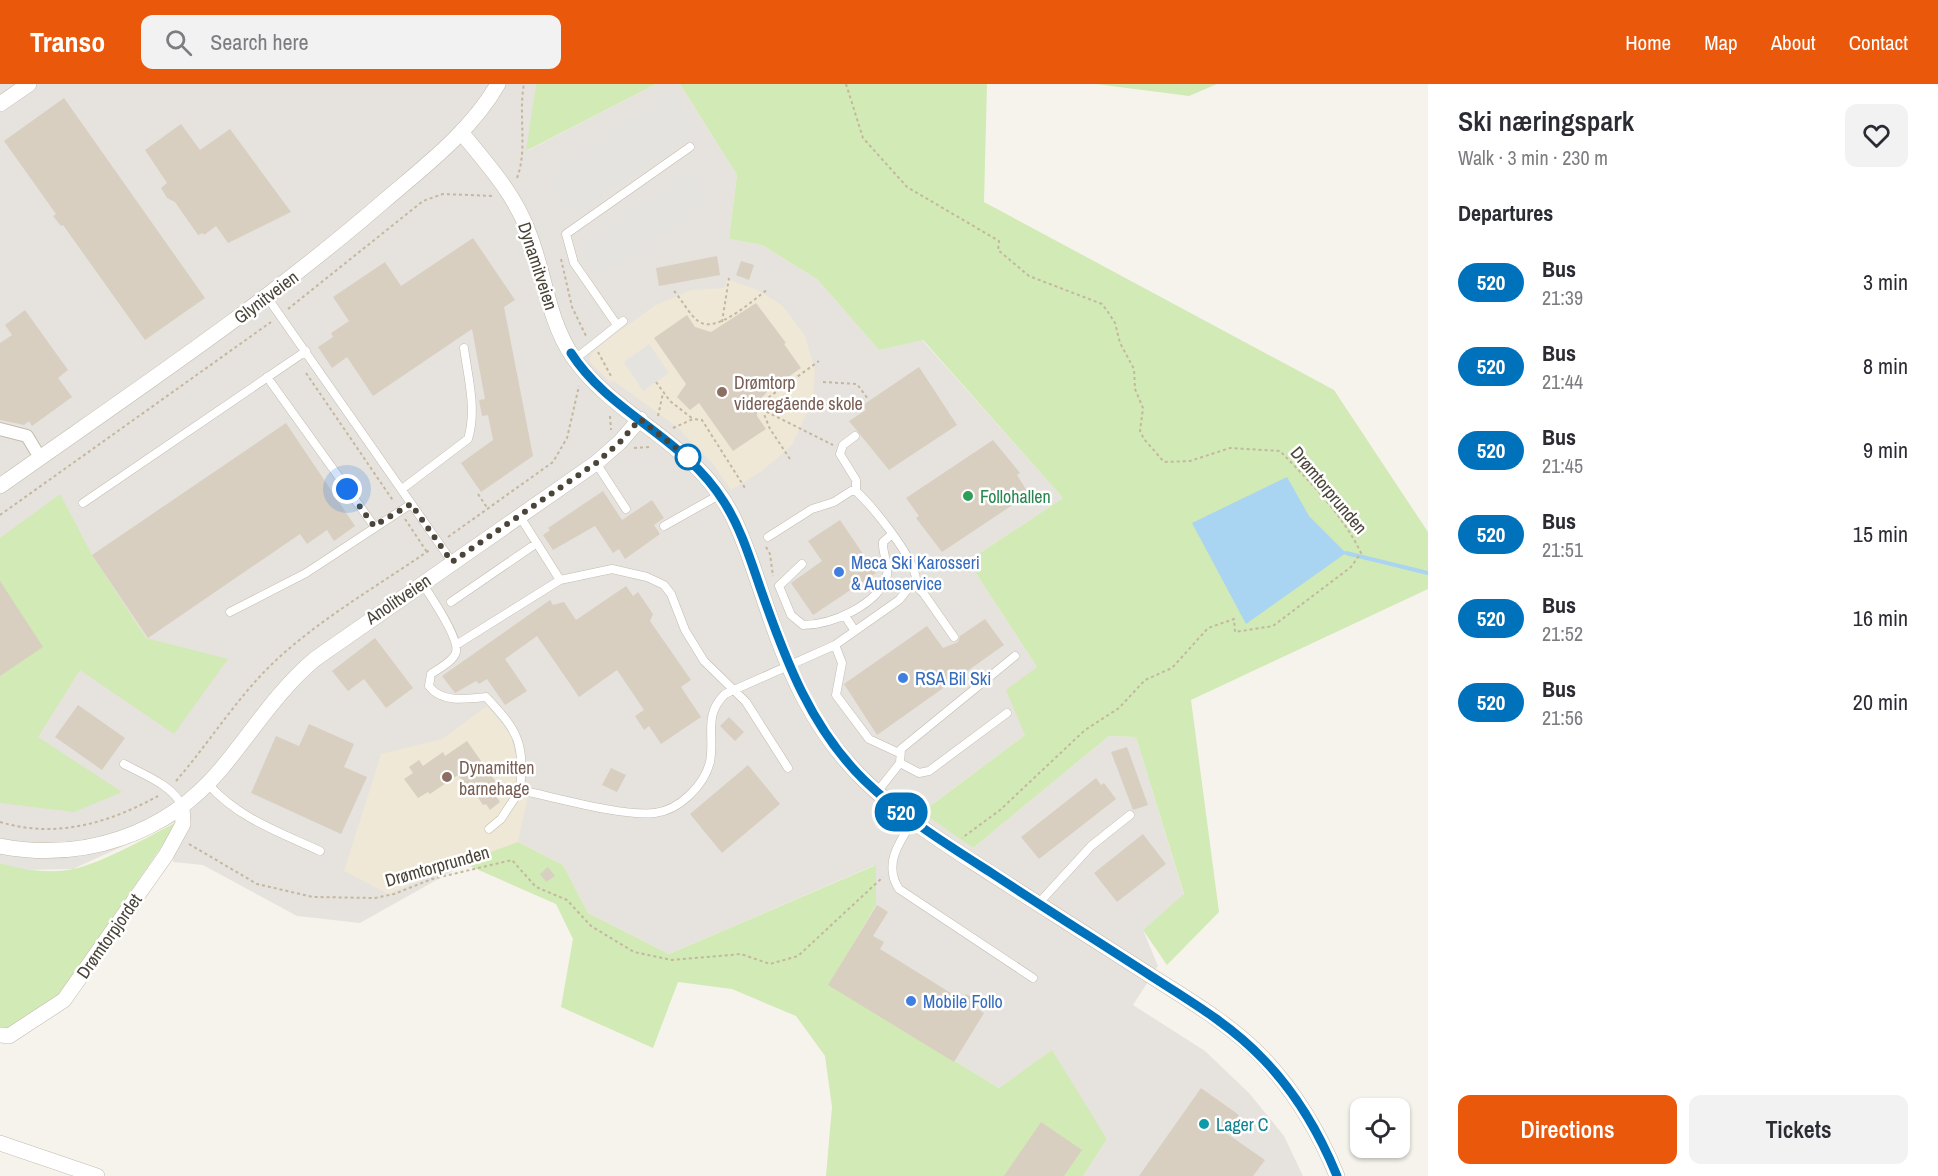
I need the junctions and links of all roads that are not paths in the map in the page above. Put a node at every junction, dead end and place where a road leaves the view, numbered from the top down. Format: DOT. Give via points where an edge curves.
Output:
graph roads {
  1 [pos="29,84"];
  2 [pos="498,84"];
  3 [pos="0,104"];
  4 [pos="461,132"];
  5 [pos="690,147"];
  6 [pos="267,297"];
  7 [pos="464,348"];
  8 [pos="306,351"];
  9 [pos="575,359"];
  10 [pos="267,377"];
  11 [pos="640,419"];
  12 [pos="0,429"];
  13 [pos="855,436"];
  14 [pos="36,451"];
  15 [pos="596,463"];
  16 [pos="3,478"];
  17 [pos="402,489"];
  18 [pos="856,492"];
  19 [pos="719,495"];
  20 [pos="83,503"];
  21 [pos="411,504"];
  22 [pos="626,509"];
  23 [pos="519,515"];
  24 [pos="374,526"];
  25 [pos="664,526"];
  26 [pos="891,535"];
  27 [pos="766,539"];
  28 [pos="537,543"];
  29 [pos="452,562"];
  30 [pos="802,564"];
  31 [pos="560,580"];
  32 [pos="422,584"];
  33 [pos="914,584"];
  34 [pos="452,602"];
  35 [pos="230,612"];
  36 [pos="845,616"];
  37 [pos="855,631"];
  38 [pos="954,637"];
  39 [pos="456,645"];
  40 [pos="835,645"];
  41 [pos="1015,656"];
  42 [pos="787,664"];
  43 [pos="734,688"];
  44 [pos="1007,712"];
  45 [pos="899,753"];
  46 [pos="900,763"];
  47 [pos="124,764"];
  48 [pos="788,768"];
  49 [pos="207,784"];
  50 [pos="520,790"];
  51 [pos="877,792"];
  52 [pos="182,807"];
  53 [pos="1130,815"];
  54 [pos="913,821"];
  55 [pos="489,829"];
  56 [pos="0,846"];
  57 [pos="320,851"];
  58 [pos="1038,904"];
  59 [pos="1033,978"];
  60 [pos="0,1035"];
  61 [pos="0,1143"];
  62 [pos="95,1176"];
  63 [pos="1336,1176"];
  1 -- 3 [label="street"];
  2 -- 4 [label="street, Glynitveien"];
  4 -- 6 [label="street, Glynitveien"];
  4 -- 9 [label="street, Dynamitveien" via="506,188 522,215 554,319"];
  5 -- 9 [label="lane" via="566,234 574,263 620,323"];
  6 -- 8 [label="lane"];
  6 -- 16 [label="street, Glynitveien"];
  7 -- 17 [label="lane" via="472,399 468,439"];
  8 -- 10 [label="lane"];
  8 -- 17 [label="lane"];
  9 -- 11 [label="street, Dynamitveien" via="584,379"];
  10 -- 20 [label="lane"];
  10 -- 24 [label="lane"];
  11 -- 15 [label="street, Anolitveien"];
  11 -- 19 [label="street, Dynamitveien" via="669,433"];
  12 -- 14 [label="street" via="27,436"];
  13 -- 18 [label="lane" via="841,449 842,458 856,480"];
  15 -- 22 [label="lane"];
  15 -- 23 [label="street, Anolitveien"];
  17 -- 21 [label="lane"];
  18 -- 26 [label="lane"];
  18 -- 27 [label="lane" via="812,509"];
  19 -- 25 [label="lane"];
  19 -- 42 [label="street" via="744,543"];
  21 -- 24 [label="lane"];
  21 -- 29 [label="lane"];
  23 -- 28 [label="lane"];
  23 -- 29 [label="street, Anolitveien"];
  24 -- 35 [label="lane" via="306,573"];
  26 -- 33 [label="lane" via="915,572"];
  26 -- 36 [label="lane" via="884,542 888,571 884,584"];
  28 -- 31 [label="lane"];
  28 -- 34 [label="lane"];
  29 -- 32 [label="street, Anolitveien"];
  30 -- 36 [label="lane" via="779,586 790,615 803,625"];
  31 -- 39 [label="lane"];
  31 -- 43 [label="lane" via="604,569 658,581 670,594 704,661"];
  32 -- 39 [label="lane"];
  32 -- 49 [label="street, Anolitveien" via="298,673"];
  33 -- 37 [label="lane"];
  33 -- 38 [label="lane"];
  36 -- 37 [label="lane"];
  37 -- 40 [label="lane"];
  39 -- 50 [label="lane" via="455,656 431,674 429,686 448,698 486,697 512,724 523,761"];
  40 -- 42 [label="lane"];
  40 -- 45 [label="lane" via="842,663 836,695 869,739"];
  41 -- 45 [label="lane"];
  42 -- 43 [label="lane"];
  42 -- 51 [label="street" via="828,737"];
  43 -- 48 [label="lane"];
  43 -- 50 [label="lane" via="718,701 710,717 711,752 706,774 687,798 664,811 625,811"];
  44 -- 46 [label="lane" via="929,771 920,773"];
  45 -- 46 [label="lane"];
  46 -- 51 [label="lane"];
  47 -- 52 [label="lane" via="167,789"];
  49 -- 52 [label="street, Anolitveien"];
  49 -- 57 [label="lane" via="244,816"];
  50 -- 55 [label="lane" via="501,819"];
  51 -- 54 [label="street"];
  52 -- 56 [label="street" via="139,831 94,847 43,852"];
  52 -- 60 [label="street, Drømtorpjordet" via="183,824 176,837 64,1000 9,1036"];
  53 -- 58 [label="lane" via="1091,846"];
  54 -- 58 [label="street"];
  54 -- 59 [label="lane" via="896,850 892,869 895,883 906,896"];
  58 -- 63 [label="street" via="1190,1001 1250,1046 1296,1099"];
  61 -- 62 [label="street"];
}
